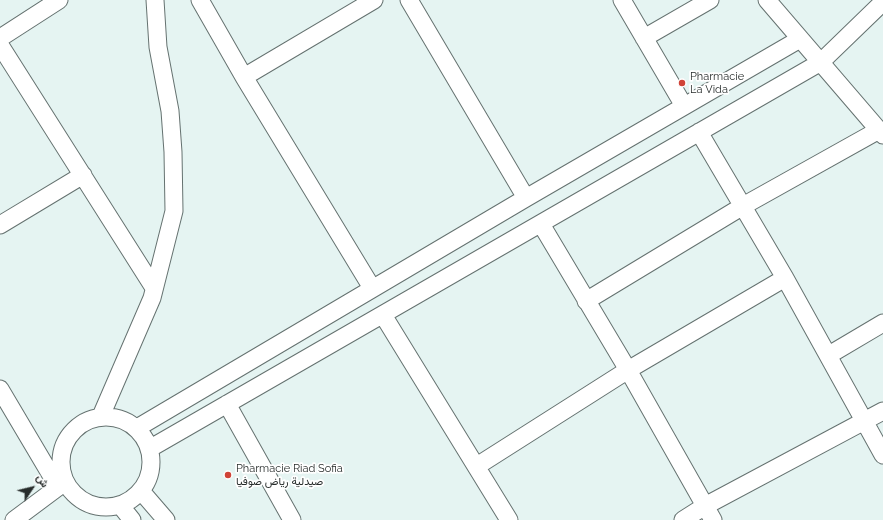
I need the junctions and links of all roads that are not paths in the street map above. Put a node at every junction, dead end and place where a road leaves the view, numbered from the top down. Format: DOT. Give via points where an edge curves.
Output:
graph roads {
  1 [pos="59,0"];
  2 [pos="155,0"];
  3 [pos="200,0"];
  4 [pos="374,0"];
  5 [pos="409,0"];
  6 [pos="622,0"];
  7 [pos="710,0"];
  8 [pos="767,0"];
  9 [pos="883,2"];
  10 [pos="0,38"];
  11 [pos="644,38"];
  12 [pos="800,39"];
  13 [pos="0,45"];
  14 [pos="821,62"];
  15 [pos="244,77"];
  16 [pos="684,106"];
  17 [pos="699,132"];
  18 [pos="881,133"];
  19 [pos="83,175"];
  20 [pos="526,198"];
  21 [pos="744,206"];
  22 [pos="541,224"];
  23 [pos="0,225"];
  24 [pos="785,278"];
  25 [pos="154,288"];
  26 [pos="372,288"];
  27 [pos="586,301"];
  28 [pos="383,315"];
  29 [pos="883,323"];
  30 [pos="829,355"];
  31 [pos="628,370"];
  32 [pos="0,389"];
  33 [pos="227,404"];
  34 [pos="883,411"];
  35 [pos="101,416"];
  36 [pos="863,421"];
  37 [pos="137,428"];
  38 [pos="149,449"];
  39 [pos="883,455"];
  40 [pos="477,466"];
  41 [pos="62,484"];
  42 [pos="141,491"];
  43 [pos="120,505"];
  44 [pos="709,513"];
  45 [pos="14,520"];
  46 [pos="132,520"];
  47 [pos="166,520"];
  48 [pos="292,520"];
  49 [pos="509,520"];
  50 [pos="683,520"];
  1 -- 10 [label="street"];
  2 -- 25 [label="street" via="158,47 170,111 174,211"];
  3 -- 15 [label="street"];
  4 -- 15 [label="street"];
  5 -- 20 [label="street"];
  6 -- 11 [label="street"];
  7 -- 11 [label="street"];
  8 -- 12 [label="street"];
  9 -- 14 [label="street"];
  11 -- 16 [label="street"];
  12 -- 14 [label="street"];
  12 -- 16 [label="street"];
  13 -- 19 [label="street"];
  14 -- 17 [label="street"];
  14 -- 18 [label="street"];
  15 -- 26 [label="street"];
  16 -- 20 [label="street"];
  17 -- 21 [label="street"];
  17 -- 22 [label="street"];
  18 -- 21 [label="street"];
  19 -- 23 [label="street"];
  19 -- 25 [label="street"];
  20 -- 26 [label="street"];
  21 -- 24 [label="street"];
  21 -- 27 [label="street"];
  22 -- 27 [label="street"];
  22 -- 28 [label="street"];
  24 -- 30 [label="street"];
  24 -- 31 [label="street"];
  25 -- 35 [label="street"];
  26 -- 37 [label="street"];
  27 -- 31 [label="street"];
  28 -- 33 [label="street"];
  28 -- 40 [label="street"];
  29 -- 30 [label="street"];
  30 -- 36 [label="street"];
  31 -- 40 [label="street"];
  31 -- 44 [label="street"];
  32 -- 41 [label="street"];
  33 -- 38 [label="street"];
  33 -- 48 [label="street"];
  34 -- 36 [label="street"];
  35 -- 37 [label="street" via="118,417"];
  35 -- 41 [label="street" via="84,421 70,432 62,448"];
  36 -- 39 [label="street"];
  36 -- 44 [label="street"];
  37 -- 38 [label="street"];
  38 -- 42 [label="street" via="152,459 149,476"];
  40 -- 49 [label="street"];
  41 -- 43 [label="street" via="84,502 98,506"];
  41 -- 45 [label="street"];
  42 -- 43 [label="street"];
  42 -- 47 [label="street"];
  43 -- 46 [label="street"];
  44 -- 50 [label="street"];
}
